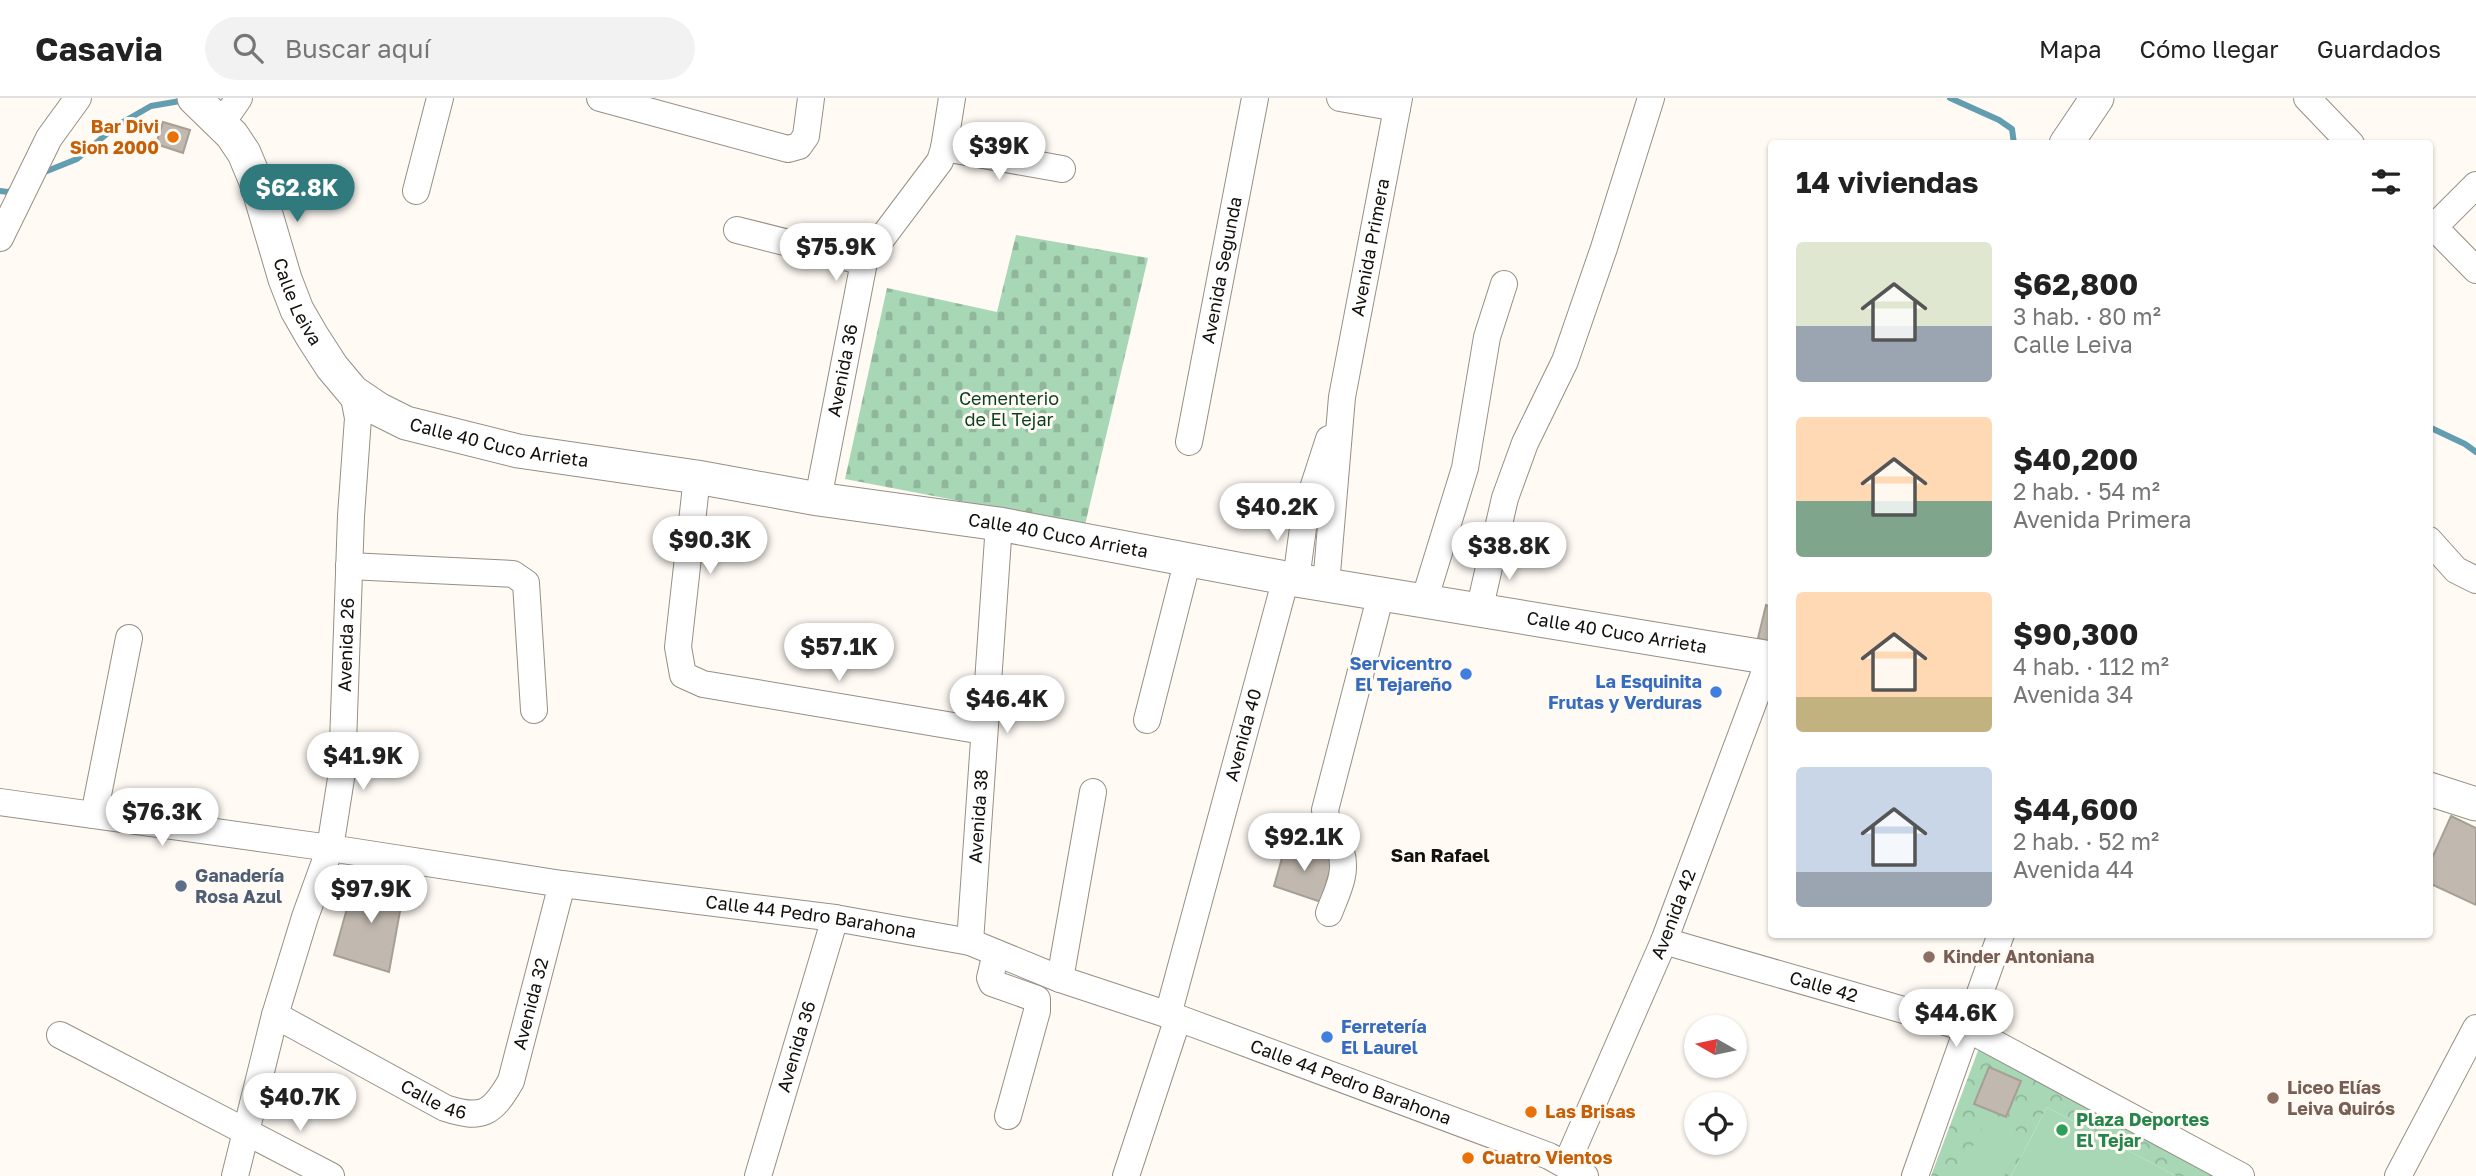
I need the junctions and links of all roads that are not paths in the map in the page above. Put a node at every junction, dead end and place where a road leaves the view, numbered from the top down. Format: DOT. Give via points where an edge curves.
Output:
graph roads {
  1 [pos="78,98"];
  2 [pos="194,98"];
  3 [pos="440,98"];
  4 [pos="811,98"];
  5 [pos="952,98"];
  6 [pos="1255,98"];
  7 [pos="1340,98"];
  8 [pos="1651,98"];
  9 [pos="2097,98"];
  10 [pos="2307,98"];
  11 [pos="614,100"];
  12 [pos="1398,103"];
  13 [pos="230,111"];
  14 [pos="2069,140"];
  15 [pos="2347,140"];
  16 [pos="944,148"];
  17 [pos="1062,169"];
  18 [pos="2476,186"];
  19 [pos="416,191"];
  20 [pos="2433,222"];
  21 [pos="2433,226"];
  22 [pos="737,230"];
  23 [pos="0,238"];
  24 [pos="864,262"];
  25 [pos="2476,270"];
  26 [pos="1504,284"];
  27 [pos="353,392"];
  28 [pos="1189,442"];
  29 [pos="697,477"];
  30 [pos="818,499"];
  31 [pos="999,524"];
  32 [pos="2433,544"];
  33 [pos="1188,559"];
  34 [pos="349,566"];
  35 [pos="2476,580"];
  36 [pos="1303,581"];
  37 [pos="1381,594"];
  38 [pos="1424,601"];
  39 [pos="1479,611"];
  40 [pos="129,638"];
  41 [pos="1768,658"];
  42 [pos="1768,666"];
  43 [pos="534,709"];
  44 [pos="1147,720"];
  45 [pos="984,731"];
  46 [pos="2433,790"];
  47 [pos="1093,792"];
  48 [pos="0,802"];
  49 [pos="2476,804"];
  50 [pos="94,815"];
  51 [pos="330,848"];
  52 [pos="562,884"];
  53 [pos="1329,913"];
  54 [pos="835,918"];
  55 [pos="2000,938"];
  56 [pos="1664,941"];
  57 [pos="970,942"];
  58 [pos="996,953"];
  59 [pos="1060,979"];
  60 [pos="275,1016"];
  61 [pos="1173,1017"];
  62 [pos="1966,1028"];
  63 [pos="2476,1028"];
  64 [pos="60,1035"];
  65 [pos="484,1112"];
  66 [pos="1008,1115"];
  67 [pos="246,1132"];
  68 [pos="1560,1168"];
  69 [pos="235,1176"];
  70 [pos="331,1176"];
  71 [pos="758,1176"];
  72 [pos="1126,1176"];
  73 [pos="1915,1176"];
  74 [pos="2241,1176"];
  75 [pos="2398,1176"];
  1 -- 23 [label="street" via="49,138"];
  2 -- 13 [label="main road, Calle Leiva"];
  3 -- 19 [label="street"];
  4 -- 11 [label="street" via="806,136 799,146 788,149"];
  5 -- 16 [label="street, Avenida 36"];
  6 -- 28 [label="street, Avenida Segunda"];
  7 -- 12 [label="street"];
  8 -- 39 [label="street" via="1564,361 1505,498"];
  9 -- 14 [label="main road"];
  10 -- 15 [label="street"];
  12 -- 36 [label="street, Avenida Primera"];
  13 -- 27 [label="main road, Calle Leiva" via="297,310"];
  16 -- 17 [label="street"];
  16 -- 24 [label="street, Avenida 36" via="940,162"];
  18 -- 20 [label="street"];
  21 -- 25 [label="street"];
  22 -- 24 [label="street"];
  24 -- 30 [label="street, Avenida 36"];
  26 -- 38 [label="street" via="1487,337 1465,468"];
  27 -- 29 [label="main road, Calle 40 Cuco Arrieta" via="378,410 451,435 518,451"];
  27 -- 34 [label="street, Avenida 26" via="358,418"];
  29 -- 30 [label="main road, Calle 40 Cuco Arrieta"];
  29 -- 45 [label="street" via="678,647 683,675 703,684"];
  30 -- 31 [label="main road, Calle 40 Cuco Arrieta"];
  31 -- 33 [label="main road, Calle 40 Cuco Arrieta"];
  31 -- 45 [label="street, Avenida 38"];
  32 -- 35 [label="street" via="2456,570"];
  33 -- 36 [label="main road, Calle 40 Cuco Arrieta"];
  33 -- 44 [label="street"];
  34 -- 43 [label="street" via="521,577 526,583"];
  34 -- 51 [label="street, Avenida 26" via="342,772"];
  36 -- 37 [label="main road, Calle 40 Cuco Arrieta"];
  36 -- 61 [label="street, Avenida 40"];
  37 -- 38 [label="main road, Calle 40 Cuco Arrieta"];
  37 -- 53 [label="street" via="1325,810 1344,864"];
  38 -- 39 [label="main road, Calle 40 Cuco Arrieta"];
  39 -- 41 [label="main road, Calle 40 Cuco Arrieta"];
  40 -- 50 [label="street"];
  42 -- 56 [label="street, Avenida 42"];
  45 -- 57 [label="street, Avenida 38"];
  46 -- 49 [label="main road"];
  47 -- 59 [label="street"];
  48 -- 50 [label="street, Calle 44 Pedro Barahona"];
  50 -- 51 [label="street, Calle 44 Pedro Barahona"];
  51 -- 52 [label="street, Calle 44 Pedro Barahona"];
  51 -- 60 [label="street, Avenida 26"];
  52 -- 54 [label="street, Calle 44 Pedro Barahona"];
  52 -- 65 [label="street, Avenida 32" via="511,1081 499,1103"];
  54 -- 57 [label="street, Calle 44 Pedro Barahona"];
  54 -- 71 [label="street, Avenida 36"];
  55 -- 62 [label="street"];
  56 -- 62 [label="street, Calle 42"];
  56 -- 68 [label="street, Avenida 42"];
  57 -- 58 [label="street, Calle 44 Pedro Barahona"];
  58 -- 59 [label="street, Calle 44 Pedro Barahona"];
  58 -- 66 [label="street" via="992,983 1037,999"];
  59 -- 61 [label="street, Calle 44 Pedro Barahona"];
  60 -- 65 [label="street, Calle 46" via="445,1108 466,1115"];
  60 -- 67 [label="street, Avenida 26"];
  61 -- 68 [label="street, Calle 44 Pedro Barahona"];
  61 -- 72 [label="street, Avenida 40"];
  62 -- 73 [label="street"];
  62 -- 74 [label="street, Calle 42"];
  63 -- 75 [label="street"];
  64 -- 67 [label="street"];
  67 -- 69 [label="street, Avenida 26"];
  67 -- 70 [label="street"];
}
